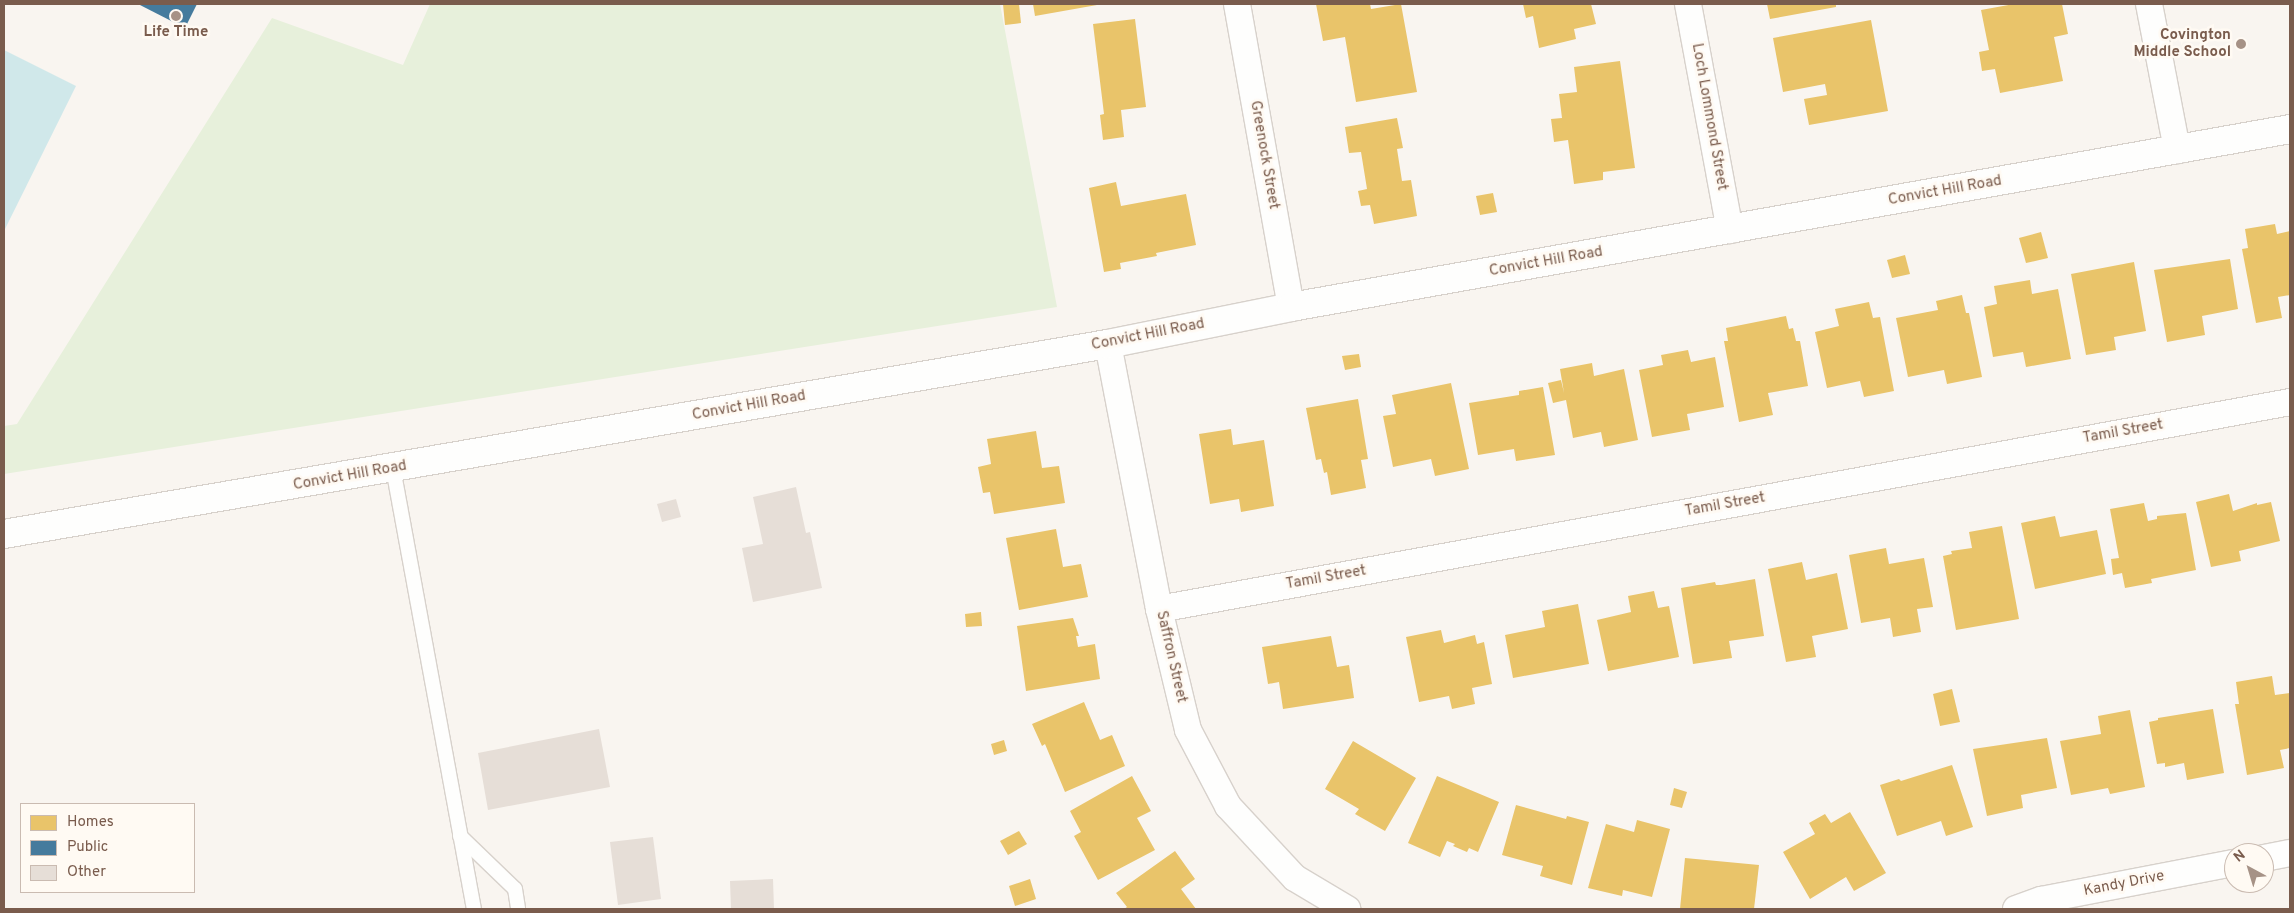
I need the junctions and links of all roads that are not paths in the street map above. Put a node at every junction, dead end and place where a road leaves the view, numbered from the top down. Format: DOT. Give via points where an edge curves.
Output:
graph roads {
  1 [pos="1237,4"];
  2 [pos="1688,4"];
  3 [pos="2149,4"];
  4 [pos="2290,129"];
  5 [pos="2177,150"];
  6 [pos="1730,230"];
  7 [pos="1292,307"];
  8 [pos="1108,344"];
  9 [pos="2290,402"];
  10 [pos="393,468"];
  11 [pos="4,534"];
  12 [pos="1159,609"];
  13 [pos="460,836"];
  14 [pos="2290,853"];
  15 [pos="2274,856"];
  16 [pos="2224,865"];
  17 [pos="474,909"];
  18 [pos="518,909"];
  19 [pos="1347,909"];
  20 [pos="2016,909"];
  1 -- 7 [label="street, Greenock Street"];
  2 -- 6 [label="street, Loch Lommond Street"];
  3 -- 5 [label="street"];
  4 -- 5 [label="street, Convict Hill Road"];
  5 -- 6 [label="street, Convict Hill Road"];
  6 -- 7 [label="street, Convict Hill Road"];
  7 -- 8 [label="street, Convict Hill Road"];
  8 -- 10 [label="street, Convict Hill Road"];
  8 -- 12 [label="street, Saffron Street"];
  9 -- 12 [label="street, Tamil Street"];
  10 -- 11 [label="street, Convict Hill Road"];
  10 -- 13 [label="lane"];
  12 -- 19 [label="street, Saffron Street" via="1188,730 1228,806 1294,878"];
  13 -- 17 [label="lane"];
  13 -- 18 [label="lane" via="515,889"];
  14 -- 15 [label="street"];
  16 -- 20 [label="street, Kandy Drive" via="2041,900"];
}
